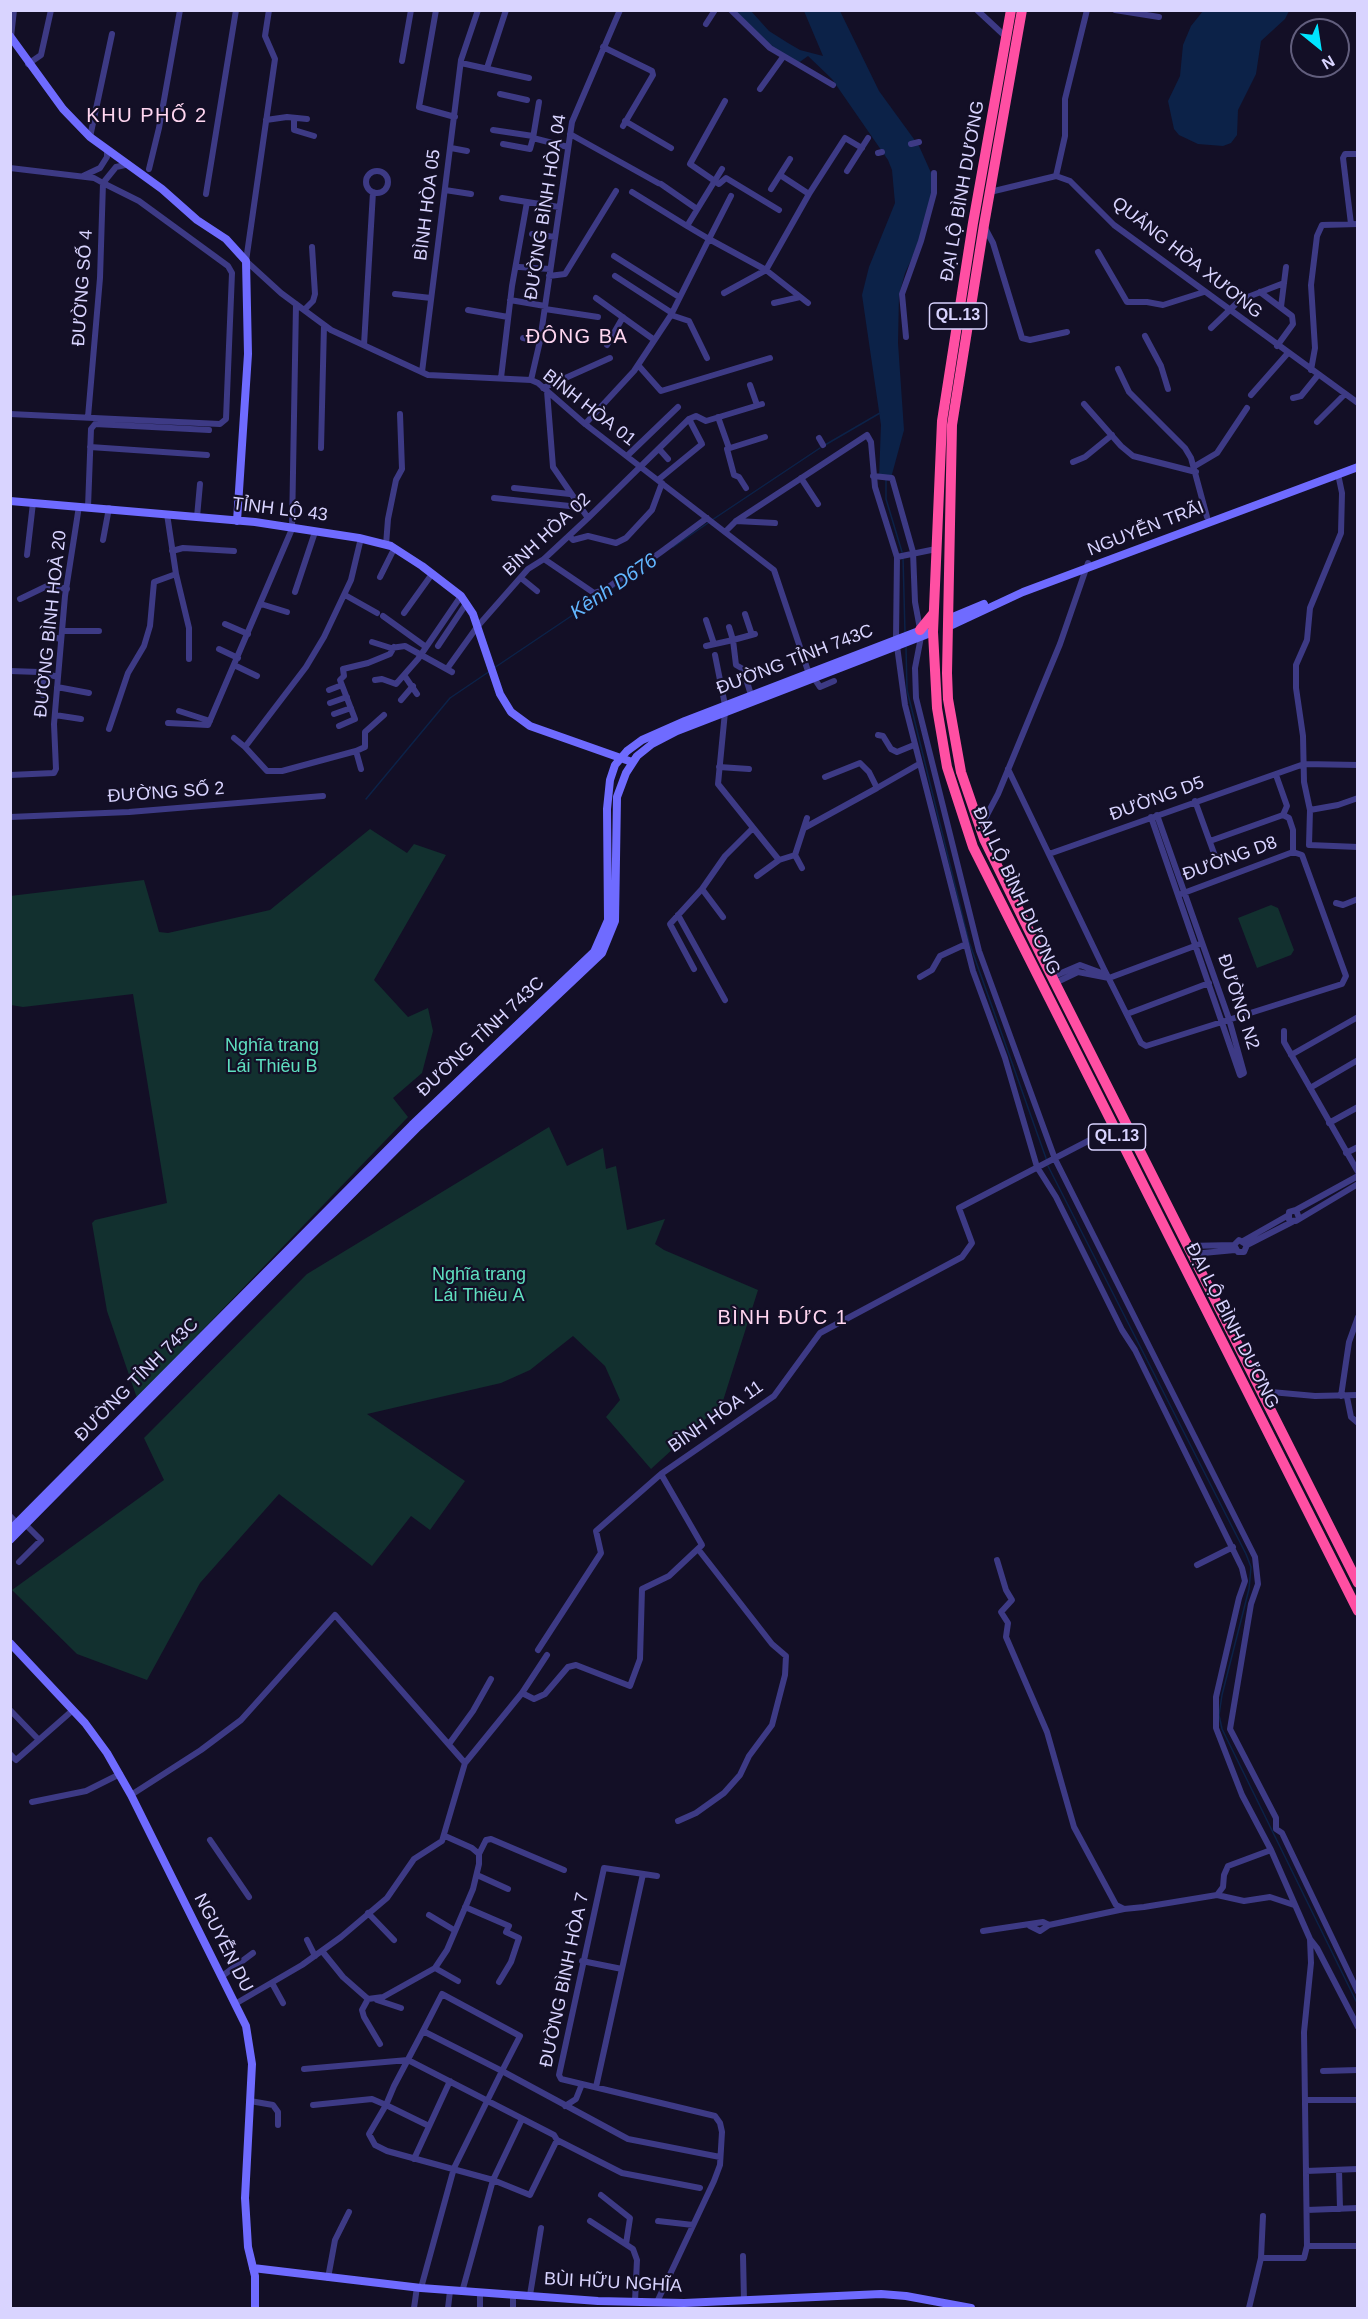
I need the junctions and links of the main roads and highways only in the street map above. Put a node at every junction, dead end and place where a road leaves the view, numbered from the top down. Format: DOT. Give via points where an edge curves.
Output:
graph roads {
  1 [pos="1011,10"];
  2 [pos="1022,10"];
  3 [pos="1014,24"];
  4 [pos="11,37"];
  5 [pos="978,224"];
  6 [pos="1358,462"];
  7 [pos="1358,467"];
  8 [pos="1307,483"];
  9 [pos="10,501"];
  10 [pos="237,521"];
  11 [pos="1172,534"];
  12 [pos="948,623"];
  13 [pos="933,624"];
  14 [pos="920,633"];
  15 [pos="934,644"];
  16 [pos="811,677"];
  17 [pos="725,708"];
  18 [pos="621,757"];
  19 [pos="632,762"];
  20 [pos="460,1083"];
  21 [pos="1124,1120"];
  22 [pos="1113,1128"];
  23 [pos="1189,1250"];
  24 [pos="1178,1256"];
  25 [pos="18,1526"];
  26 [pos="10,1540"];
  27 [pos="1358,1583"];
  28 [pos="1358,1611"];
  29 [pos="10,1643"];
  30 [pos="253,2268"];
  31 [pos="597,2305"];
  32 [pos="255,2308"];
  33 [pos="970,2308"];
  1 -- 3 [label="highway, ĐẠI LỘ BÌNH DƯƠNG / QL.13"];
  2 -- 3 [label="highway, ĐẠI LỘ BÌNH DƯƠNG / QL.13"];
  3 -- 5 [label="highway, ĐẠI LỘ BÌNH DƯƠNG / QL.13" via="990,192"];
  3 -- 5 [label="highway, ĐẠI LỘ BÌNH DƯƠNG / QL.13" via="1006,37"];
  4 -- 10 [label="main road" via="63,109 90,137 226,239 246,261 248,354"];
  5 -- 12 [label="highway, ĐẠI LỘ BÌNH DƯƠNG / QL.13" via="952,425"];
  5 -- 13 [label="highway, ĐẠI LỘ BÌNH DƯƠNG / QL.13" via="942,421"];
  6 -- 8 [label="main road, NGUYỄN TRÃI"];
  7 -- 8 [label="main road, NGUYỄN TRÃI"];
  8 -- 11 [label="main road, NGUYỄN TRÃI"];
  8 -- 11 [label="main road, NGUYỄN TRÃI" via="1207,517"];
  9 -- 10 [label="main road, TỈNH LỘ 43"];
  10 -- 18 [label="main road, TỈNH LỘ 43" via="361,538 390,547 463,600 473,614 500,694 511,711 530,726"];
  11 -- 12 [label="main road, NGUYỄN TRÃI"];
  12 -- 13 [label="highway"];
  12 -- 21 [label="highway, ĐẠI LỘ BÌNH DƯƠNG / QL.13" via="950,709 962,772 980,828"];
  13 -- 14 [label="highway"];
  13 -- 14 [label="main road, ĐƯỜNG TỈNH 743C"];
  13 -- 15 [label="highway, ĐẠI LỘ BÌNH DƯƠNG / QL.13"];
  14 -- 15 [label="highway"];
  14 -- 16 [label="main road, ĐƯỜNG TỈNH 743C"];
  15 -- 22 [label="highway, ĐẠI LỘ BÌNH DƯƠNG / QL.13" via="937,708 960,812 973,847"];
  16 -- 17 [label="main road, ĐƯỜNG TỈNH 743C"];
  16 -- 17 [label="main road, ĐƯỜNG TỈNH 743C" via="751,695"];
  17 -- 18 [label="main road, ĐƯỜNG TỈNH 743C" via="642,740"];
  17 -- 19 [label="main road, ĐƯỜNG TỈNH 743C" via="652,744"];
  18 -- 19 [label="main road"];
  18 -- 20 [label="main road, ĐƯỜNG TỈNH 743C" via="610,780 608,920 600,942 571,976"];
  19 -- 20 [label="main road, ĐƯỜNG TỈNH 743C" via="615,810 615,921 608,944 579,977"];
  20 -- 25 [label="main road, ĐƯỜNG TỈNH 743C"];
  21 -- 22 [label="highway"];
  21 -- 23 [label="highway, ĐẠI LỘ BÌNH DƯƠNG / QL.13"];
  22 -- 24 [label="highway, ĐẠI LỘ BÌNH DƯƠNG / QL.13"];
  23 -- 24 [label="highway"];
  23 -- 27 [label="highway, ĐẠI LỘ BÌNH DƯƠNG / QL.13"];
  24 -- 28 [label="highway, ĐẠI LỘ BÌNH DƯƠNG / QL.13"];
  25 -- 26 [label="main road, ĐƯỜNG TỈNH 743C"];
  29 -- 30 [label="main road, NGUYỄN DU" via="73,1710 120,1774 235,2004 250,2042 245,2198"];
  30 -- 31 [label="main road, BÙI HỮU NGHĨA"];
  30 -- 32 [label="main road, NGUYỄN DU"];
  31 -- 33 [label="main road, BÙI HỮU NGHĨA" via="881,2294"];
}
